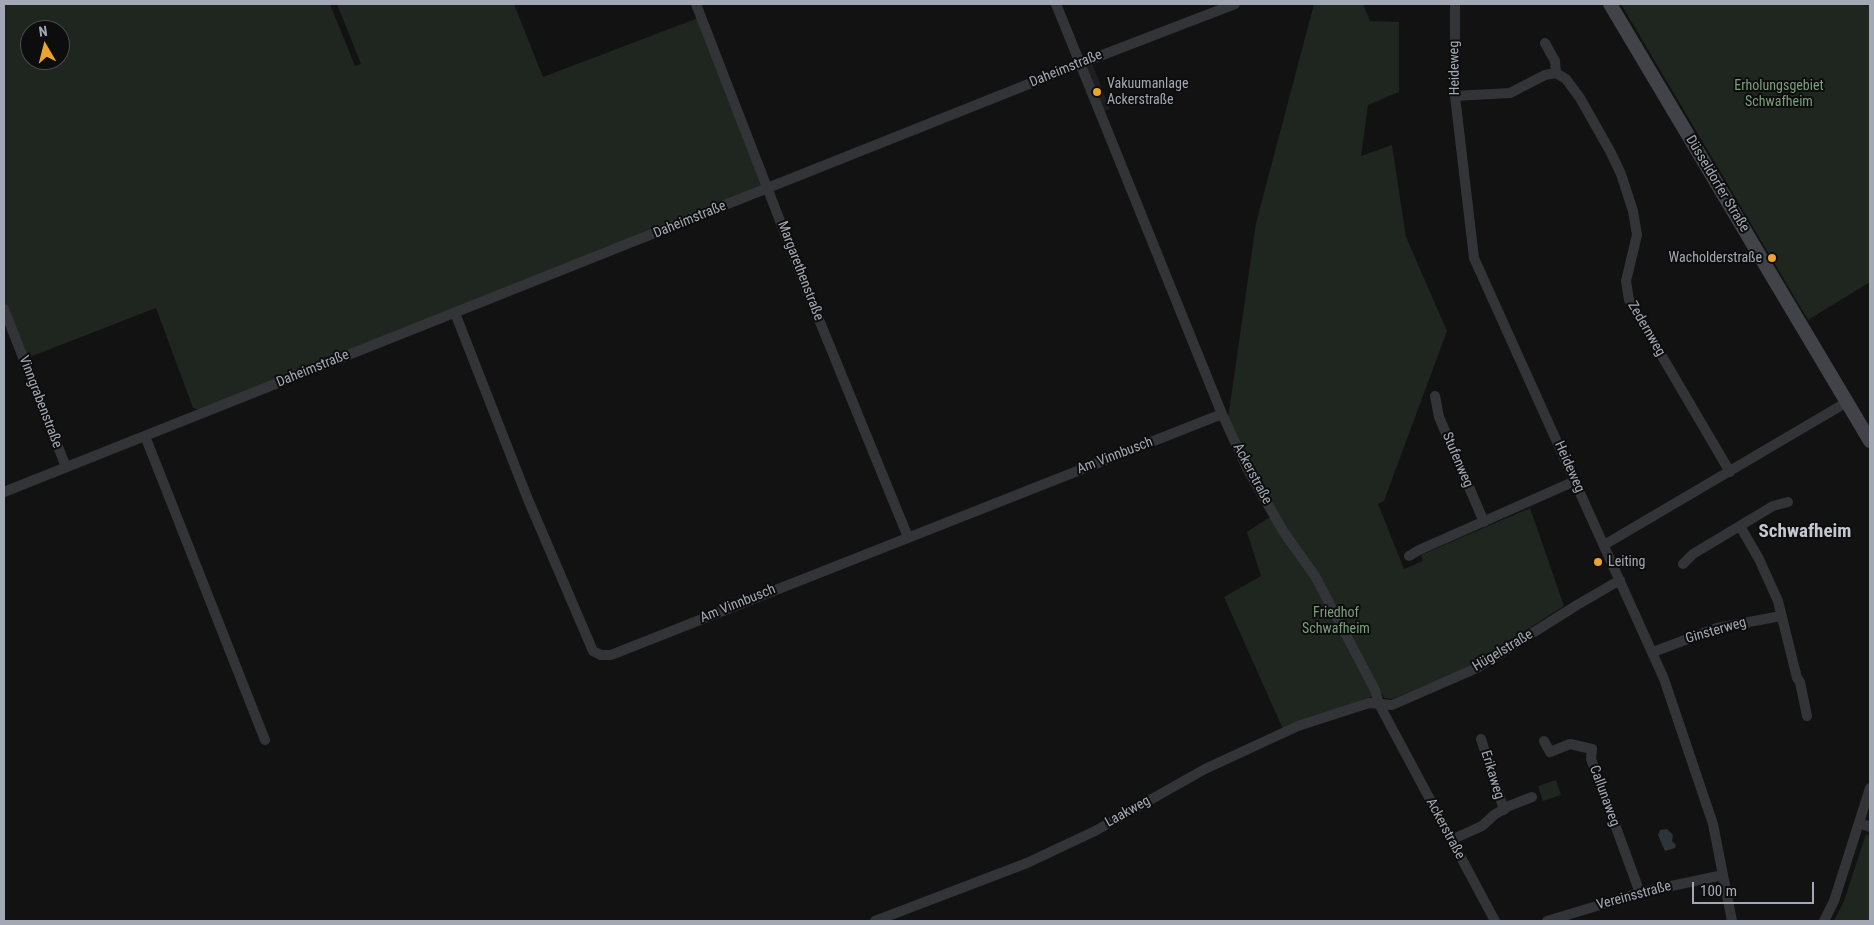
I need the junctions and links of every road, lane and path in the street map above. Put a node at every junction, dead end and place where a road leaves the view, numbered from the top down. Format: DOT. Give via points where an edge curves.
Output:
graph roads {
  1 [pos="696,4"];
  2 [pos="1056,4"];
  3 [pos="1235,4"];
  4 [pos="1456,4"];
  5 [pos="1610,4"];
  6 [pos="1544,43"];
  7 [pos="1079,64"];
  8 [pos="1556,73"];
  9 [pos="1455,96"];
  10 [pos="768,188"];
  11 [pos="4,309"];
  12 [pos="455,313"];
  13 [pos="1435,396"];
  14 [pos="1847,402"];
  15 [pos="1222,414"];
  16 [pos="145,436"];
  17 [pos="1870,441"];
  18 [pos="66,467"];
  19 [pos="1730,472"];
  20 [pos="1575,481"];
  21 [pos="4,492"];
  22 [pos="1788,502"];
  23 [pos="1484,522"];
  24 [pos="1740,526"];
  25 [pos="908,537"];
  26 [pos="1604,545"];
  27 [pos="1409,556"];
  28 [pos="1683,564"];
  29 [pos="1620,580"];
  30 [pos="1781,616"];
  31 [pos="1653,652"];
  32 [pos="1379,704"];
  33 [pos="1807,716"];
  34 [pos="1481,739"];
  35 [pos="265,740"];
  36 [pos="1544,742"];
  37 [pos="1870,788"];
  38 [pos="1532,797"];
  39 [pos="1504,810"];
  40 [pos="1859,823"];
  41 [pos="1870,827"];
  42 [pos="1451,840"];
  43 [pos="1723,875"];
  44 [pos="1640,893"];
  45 [pos="875,921"];
  46 [pos="1495,921"];
  47 [pos="1547,921"];
  48 [pos="1732,921"];
  49 [pos="1824,921"];
  1 -- 10 [label="street, Margarethenstraße"];
  2 -- 7 [label="street, Ackerstraße"];
  3 -- 7 [label="street, Daheimstraße"];
  4 -- 9 [label="street, Heideweg"];
  5 -- 14 [label="main road, Düsseldorfer Straße"];
  6 -- 8 [label="street, Zedernweg" via="1555,61"];
  7 -- 10 [label="street, Daheimstraße"];
  7 -- 15 [label="street, Ackerstraße"];
  8 -- 9 [label="street" via="1545,75 1510,93"];
  8 -- 19 [label="street, Zedernweg" via="1580,98 1621,174 1633,211 1637,235 1626,281 1629,300"];
  9 -- 20 [label="street, Heideweg" via="1474,258"];
  10 -- 12 [label="street, Daheimstraße"];
  10 -- 25 [label="street, Margarethenstraße"];
  11 -- 18 [label="street, Vinngrabenstraße"];
  12 -- 16 [label="street, Daheimstraße"];
  12 -- 25 [label="street, Am Vinnbusch" via="531,506 594,652 610,655"];
  13 -- 23 [label="street, Stufenweg" via="1439,417"];
  14 -- 17 [label="main road, Düsseldorfer Straße"];
  14 -- 19 [label="street"];
  15 -- 25 [label="street, Am Vinnbusch"];
  15 -- 32 [label="street, Ackerstraße" via="1274,516 1315,576 1375,690"];
  16 -- 18 [label="street, Daheimstraße"];
  16 -- 35 [label="street"];
  18 -- 21 [label="street, Daheimstraße"];
  19 -- 26 [label="street"];
  20 -- 23 [label="street"];
  20 -- 26 [label="street, Heideweg"];
  22 -- 24 [label="street" via="1773,506"];
  23 -- 27 [label="street"];
  24 -- 28 [label="street" via="1693,554"];
  24 -- 30 [label="street" via="1767,574"];
  26 -- 29 [label="street, Heideweg"];
  29 -- 31 [label="street, Heideweg"];
  29 -- 32 [label="street, Hügelstraße" via="1477,668 1392,705"];
  30 -- 31 [label="street, Ginsterweg" via="1717,628"];
  30 -- 33 [label="street"];
  31 -- 43 [label="street, Heideweg" via="1707,805"];
  32 -- 42 [label="street, Ackerstraße"];
  32 -- 45 [label="street, Laakweg" via="1369,703 1298,726 1205,769 1095,831 1027,863"];
  34 -- 39 [label="street, Erikaweg"];
  36 -- 44 [label="street, Callunaweg" via="1550,752 1570,744 1592,749 1590,759"];
  37 -- 40 [label="street"];
  38 -- 39 [label="street, Erikaweg"];
  39 -- 42 [label="street, Erikaweg" via="1494,814 1482,826"];
  40 -- 41 [label="street"];
  40 -- 49 [label="street" via="1834,902"];
  42 -- 46 [label="street, Ackerstraße"];
  43 -- 44 [label="street, Vereinsstraße"];
  43 -- 48 [label="street, Heideweg"];
  44 -- 47 [label="street, Vereinsstraße"];
}
